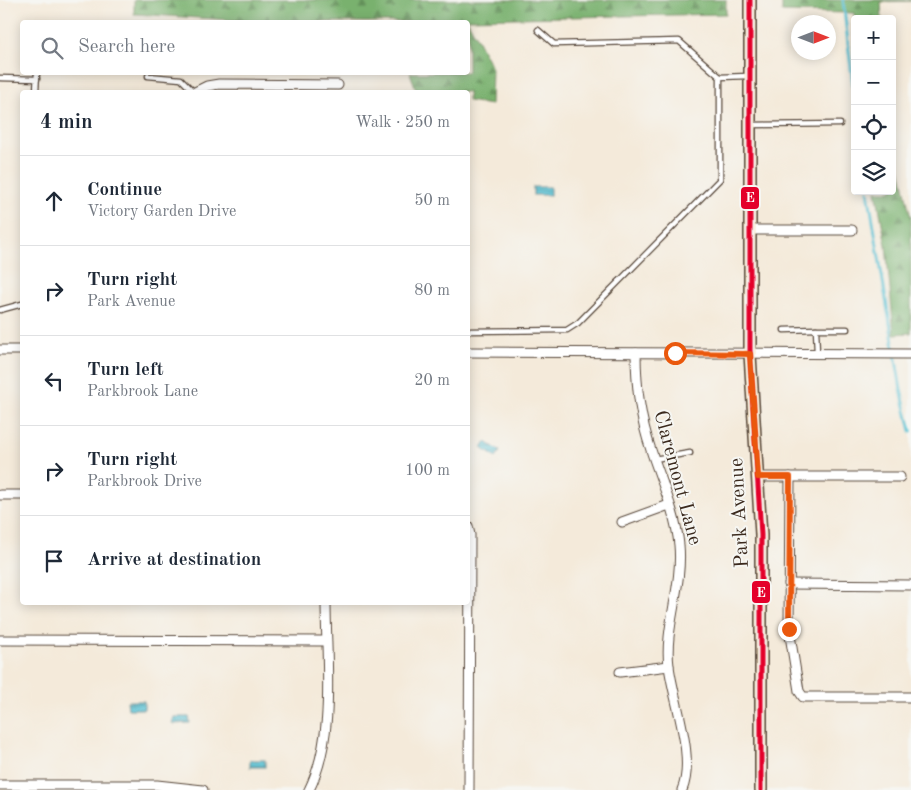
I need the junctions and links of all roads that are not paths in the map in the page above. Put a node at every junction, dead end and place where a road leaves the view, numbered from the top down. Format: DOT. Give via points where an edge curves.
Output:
graph roads {
  1 [pos="750,0"];
  2 [pos="538,30"];
  3 [pos="37,75"];
  4 [pos="148,76"];
  5 [pos="750,76"];
  6 [pos="720,77"];
  7 [pos="0,78"];
  8 [pos="36,79"];
  9 [pos="338,86"];
  10 [pos="36,90"];
  11 [pos="193,90"];
  12 [pos="199,90"];
  13 [pos="840,124"];
  14 [pos="750,125"];
  15 [pos="750,230"];
  16 [pos="852,230"];
  17 [pos="20,305"];
  18 [pos="0,310"];
  19 [pos="816,329"];
  20 [pos="847,329"];
  21 [pos="784,330"];
  22 [pos="470,332"];
  23 [pos="0,350"];
  24 [pos="20,350"];
  25 [pos="470,352"];
  26 [pos="636,353"];
  27 [pos="750,354"];
  28 [pos="817,354"];
  29 [pos="909,354"];
  30 [pos="690,453"];
  31 [pos="654,459"];
  32 [pos="900,476"];
  33 [pos="758,477"];
  34 [pos="790,477"];
  35 [pos="0,495"];
  36 [pos="20,495"];
  37 [pos="669,506"];
  38 [pos="622,522"];
  39 [pos="790,584"];
  40 [pos="911,585"];
  41 [pos="326,605"];
  42 [pos="470,605"];
  43 [pos="0,640"];
  44 [pos="326,641"];
  45 [pos="669,666"];
  46 [pos="620,672"];
  47 [pos="911,698"];
  48 [pos="0,785"];
  49 [pos="203,790"];
  50 [pos="309,790"];
  51 [pos="469,790"];
  52 [pos="682,790"];
  53 [pos="761,790"];
  1 -- 5 [label="main road, Park Avenue"];
  2 -- 6 [label="lane" via="554,44 679,41"];
  3 -- 8 [label="lane"];
  4 -- 11 [label="lane" via="181,79"];
  5 -- 6 [label="lane"];
  5 -- 14 [label="main road, Park Avenue"];
  6 -- 22 [label="lane" via="720,179 677,224 578,323 567,330"];
  7 -- 8 [label="lane"];
  8 -- 10 [label="lane"];
  9 -- 12 [label="street" via="219,84"];
  13 -- 14 [label="lane"];
  14 -- 15 [label="main road, Park Avenue"];
  15 -- 16 [label="street"];
  15 -- 27 [label="main road, Park Avenue"];
  17 -- 18 [label="lane"];
  19 -- 20 [label="lane"];
  19 -- 21 [label="lane"];
  19 -- 28 [label="lane"];
  23 -- 24 [label="street"];
  25 -- 26 [label="street"];
  26 -- 27 [label="street"];
  26 -- 31 [label="street, Claremont Lane" via="641,415"];
  27 -- 28 [label="street"];
  27 -- 33 [label="main road, Park Avenue"];
  28 -- 29 [label="street"];
  30 -- 31 [label="lane"];
  31 -- 37 [label="street, Claremont Lane"];
  32 -- 34 [label="street"];
  33 -- 34 [label="street"];
  33 -- 53 [label="main road, Park Avenue" via="762,535"];
  34 -- 39 [label="street"];
  35 -- 36 [label="street"];
  37 -- 38 [label="street"];
  37 -- 45 [label="street, Claremont Lane" via="679,544 681,573 669,646"];
  39 -- 40 [label="street"];
  39 -- 47 [label="street" via="789,629 795,673 803,697"];
  41 -- 44 [label="street"];
  42 -- 51 [label="street"];
  43 -- 44 [label="street"];
  44 -- 50 [label="street" via="326,734 320,766"];
  45 -- 46 [label="street"];
  45 -- 52 [label="street, Claremont Lane" via="683,738 686,768"];
  48 -- 49 [label="street" via="157,785"];
}
